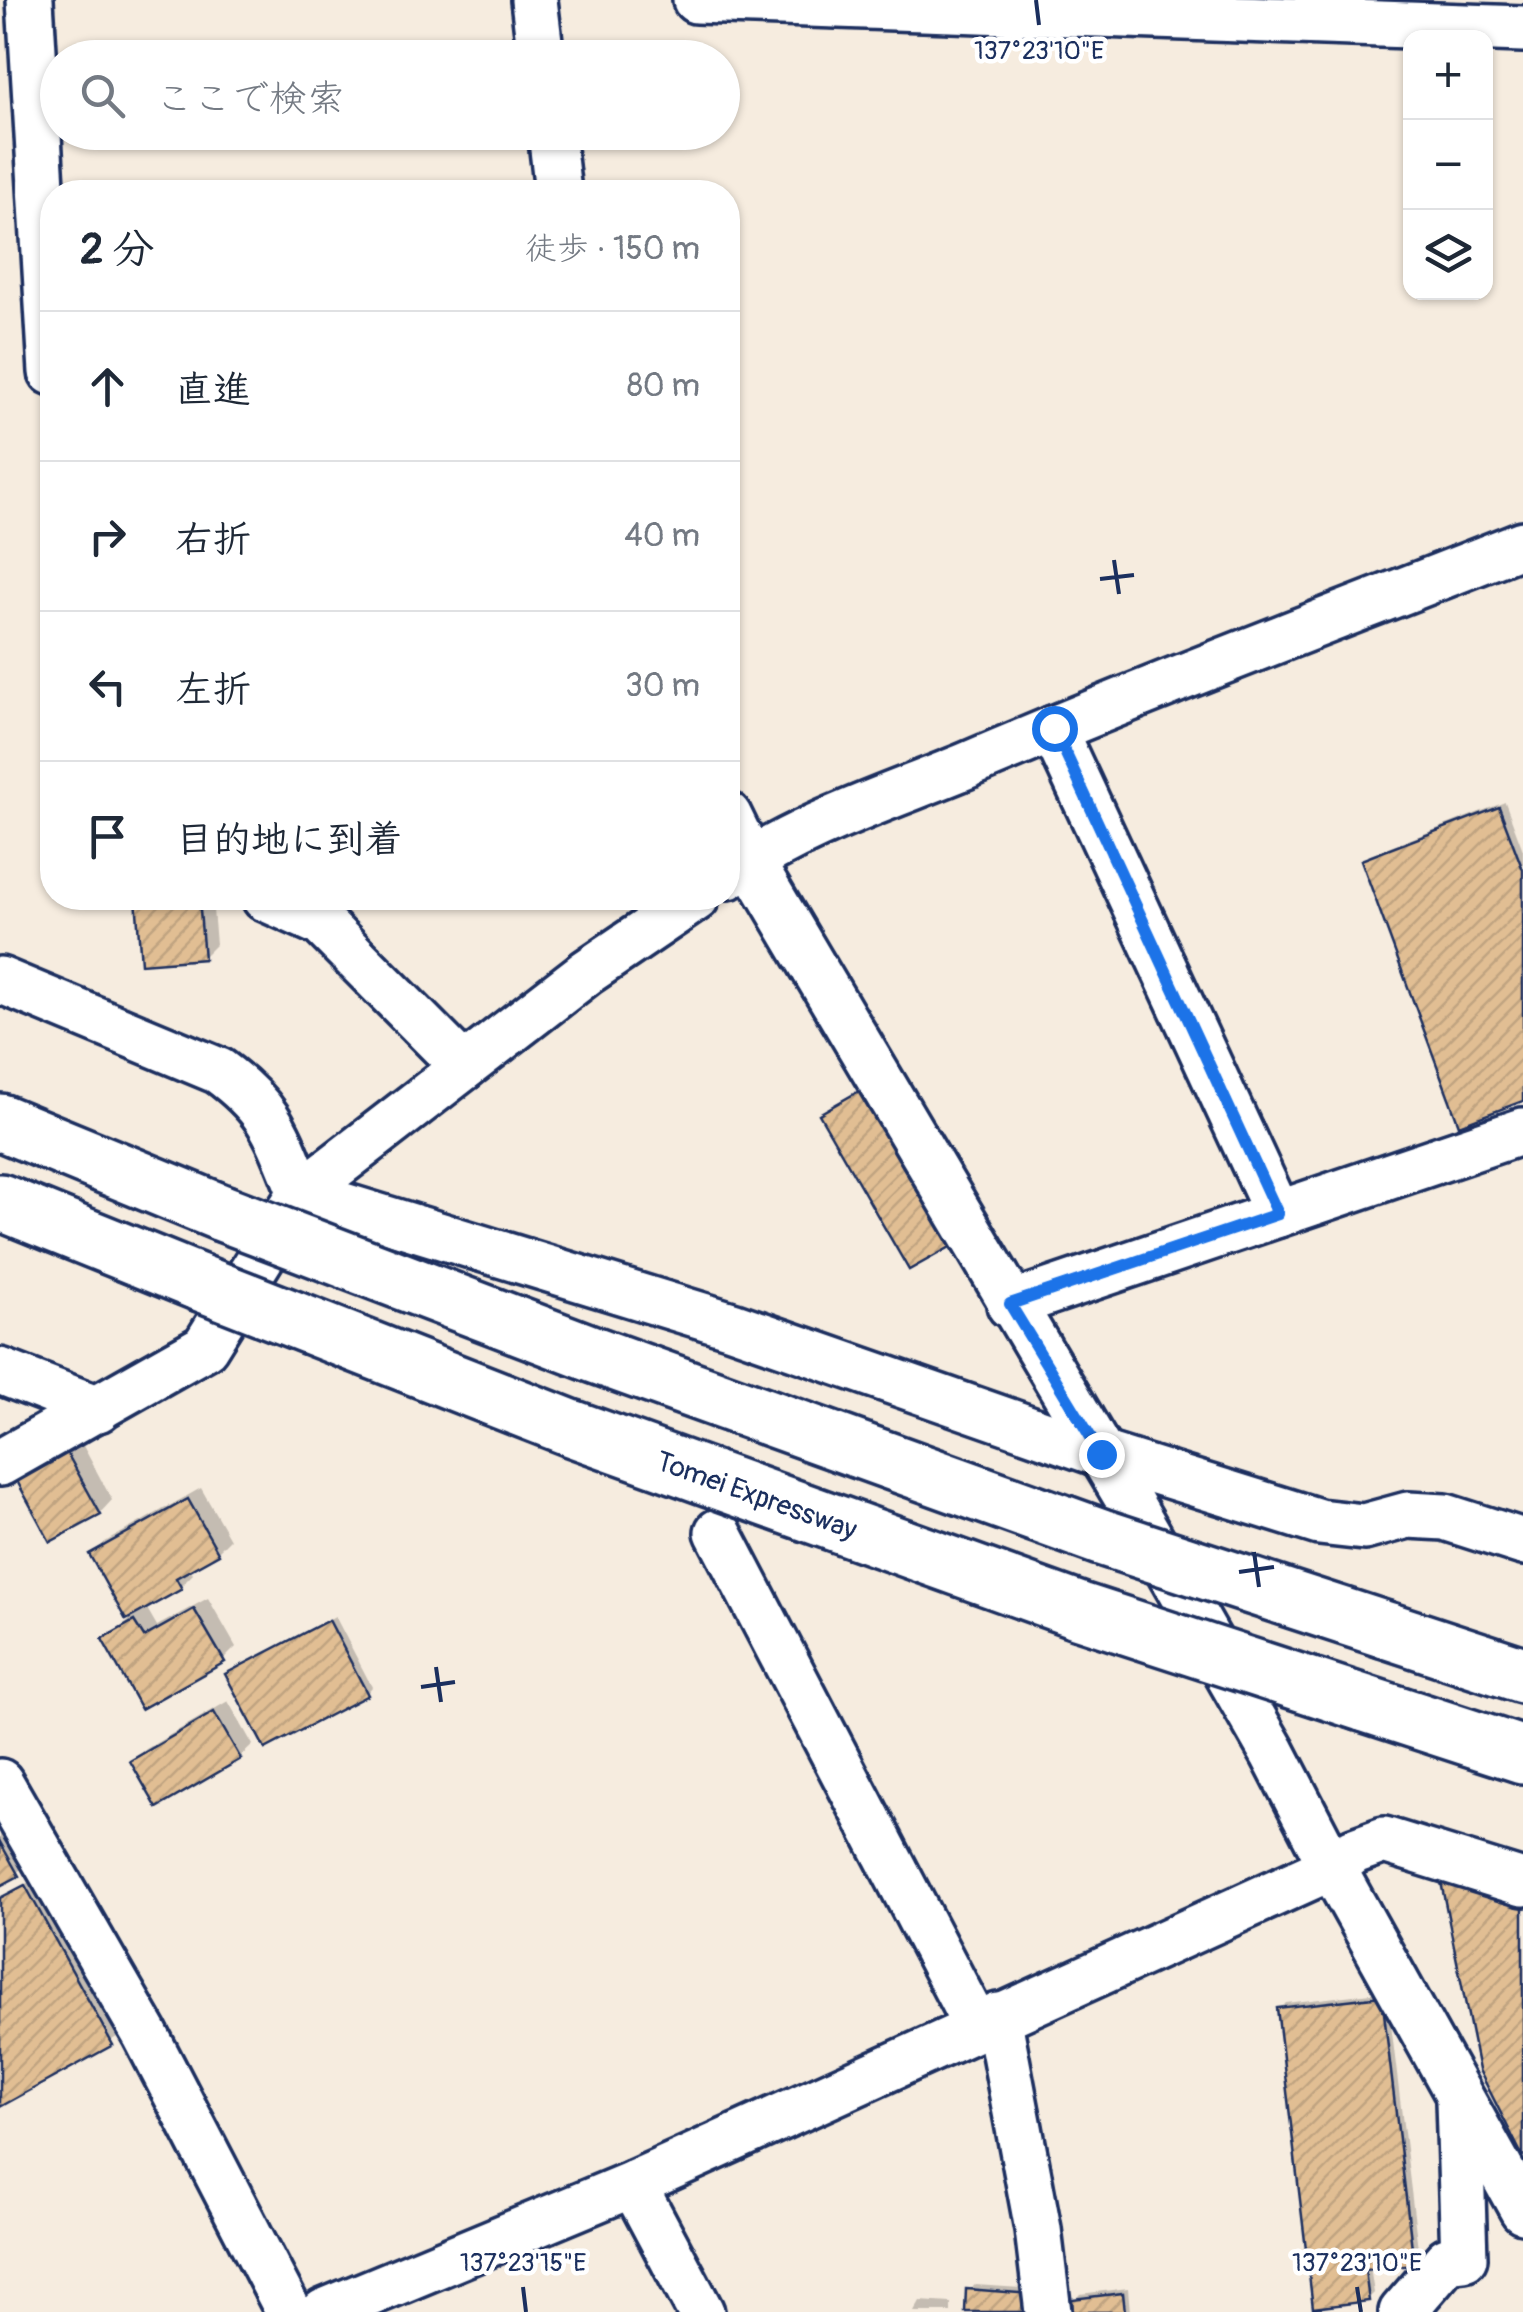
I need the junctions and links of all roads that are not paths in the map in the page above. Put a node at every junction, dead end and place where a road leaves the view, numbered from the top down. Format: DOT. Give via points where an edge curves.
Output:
graph roads {
  1 [pos="30,0"];
  2 [pos="534,0"];
  3 [pos="696,0"];
  4 [pos="1371,12"];
  5 [pos="1523,29"];
  6 [pos="539,40"];
  7 [pos="553,150"];
  8 [pos="41,180"];
  9 [pos="557,180"];
  10 [pos="1523,544"];
  11 [pos="1054,728"];
  12 [pos="740,867"];
  13 [pos="740,870"];
  14 [pos="292,910"];
  15 [pos="678,910"];
  16 [pos="0,980"];
  17 [pos="464,1067"];
  18 [pos="0,1122"];
  19 [pos="1523,1131"];
  20 [pos="301,1193"];
  21 [pos="0,1202"];
  22 [pos="1278,1214"];
  23 [pos="1010,1304"];
  24 [pos="0,1371"];
  25 [pos="98,1409"];
  26 [pos="1101,1454"];
  27 [pos="0,1463"];
  28 [pos="718,1532"];
  29 [pos="1523,1542"];
  30 [pos="1523,1674"];
  31 [pos="1523,1754"];
  32 [pos="0,1782"];
  33 [pos="1332,1867"];
  34 [pos="1523,1883"];
  35 [pos="987,2021"];
  36 [pos="1459,2090"];
  37 [pos="633,2184"];
  38 [pos="1523,2210"];
  39 [pos="289,2312"];
  40 [pos="324,2312"];
  41 [pos="701,2312"];
  42 [pos="1048,2312"];
  43 [pos="1402,2312"];
  1 -- 8 [label="street"];
  2 -- 6 [label="street"];
  3 -- 4 [label="street"];
  4 -- 5 [label="street"];
  7 -- 9 [label="street"];
  10 -- 11 [label="street"];
  11 -- 12 [label="street"];
  11 -- 22 [label="street"];
  13 -- 23 [label="street"];
  14 -- 17 [label="street" via="322,923"];
  15 -- 17 [label="street"];
  16 -- 20 [label="street" via="219,1071 266,1112"];
  17 -- 20 [label="street"];
  18 -- 30 [label="highway, bridge" via="595,1355 1101,1537"];
  19 -- 22 [label="street"];
  20 -- 25 [label="street" via="205,1347"];
  20 -- 26 [label="street" via="732,1325"];
  21 -- 31 [label="highway, Tomei Expressway, bridge" via="589,1435 1080,1611"];
  22 -- 23 [label="street"];
  23 -- 26 [label="street"];
  24 -- 25 [label="street"];
  25 -- 27 [label="street"];
  26 -- 29 [label="street" via="1319,1522 1364,1526 1408,1514 1446,1517"];
  26 -- 33 [label="street"];
  28 -- 35 [label="street"];
  32 -- 39 [label="street" via="145,2034"];
  33 -- 34 [label="street" via="1384,1840"];
  33 -- 35 [label="street"];
  33 -- 36 [label="street"];
  35 -- 37 [label="street"];
  35 -- 42 [label="street" via="1038,2229"];
  36 -- 38 [label="street"];
  36 -- 43 [label="street" via="1464,2258 1446,2260"];
  37 -- 40 [label="street"];
  37 -- 41 [label="street"];
}
